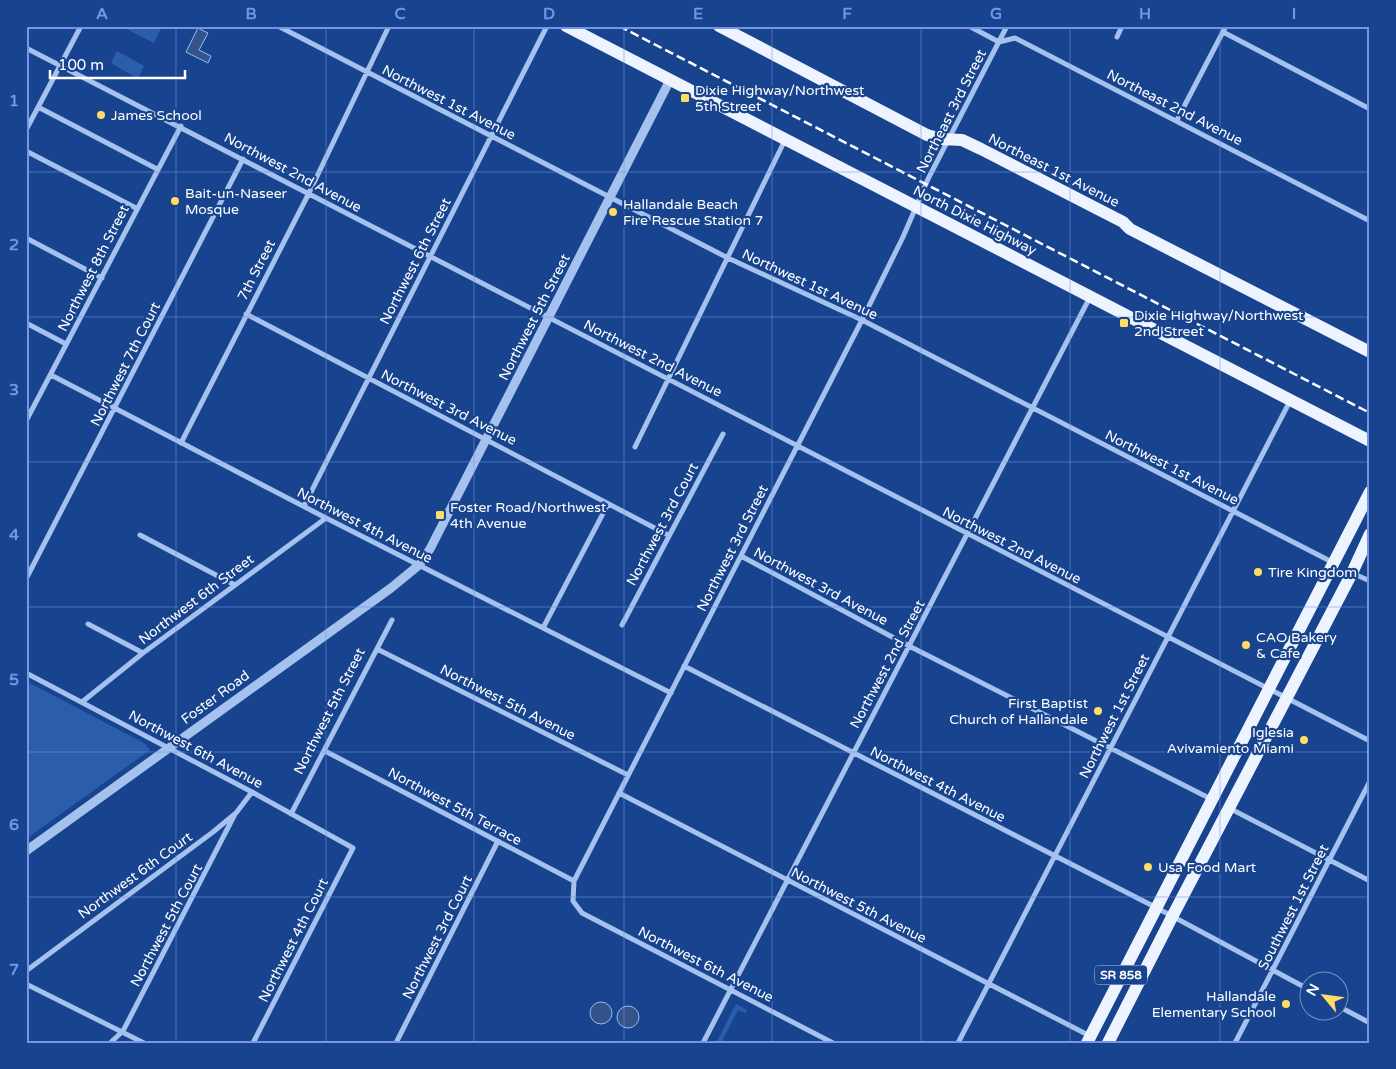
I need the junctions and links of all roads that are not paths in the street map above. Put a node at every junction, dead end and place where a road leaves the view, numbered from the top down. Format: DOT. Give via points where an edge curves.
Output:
graph roads {
  1 [pos="81,26"];
  2 [pos="278,26"];
  3 [pos="389,26"];
  4 [pos="547,26"];
  5 [pos="566,26"];
  6 [pos="719,26"];
  7 [pos="969,26"];
  8 [pos="1007,26"];
  9 [pos="1122,26"];
  10 [pos="1226,26"];
  11 [pos="1223,32"];
  12 [pos="1117,37"];
  13 [pos="999,42"];
  14 [pos="26,48"];
  15 [pos="60,65"];
  16 [pos="367,72"];
  17 [pos="670,80"];
  18 [pos="38,107"];
  19 [pos="1370,109"];
  20 [pos="1177,120"];
  21 [pos="181,126"];
  22 [pos="26,130"];
  23 [pos="491,136"];
  24 [pos="950,139"];
  25 [pos="786,140"];
  26 [pos="26,151"];
  27 [pos="243,159"];
  28 [pos="157,169"];
  29 [pos="309,193"];
  30 [pos="611,197"];
  31 [pos="916,207"];
  32 [pos="136,208"];
  33 [pos="1370,221"];
  34 [pos="26,238"];
  35 [pos="430,256"];
  36 [pos="728,258"];
  37 [pos="102,278"];
  38 [pos="1090,296"];
  39 [pos="246,314"];
  40 [pos="550,318"];
  41 [pos="862,320"];
  42 [pos="26,323"];
  43 [pos="66,344"];
  44 [pos="1370,352"];
  45 [pos="51,375"];
  46 [pos="368,378"];
  47 [pos="669,379"];
  48 [pos="1290,400"];
  49 [pos="1031,407"];
  50 [pos="115,409"];
  51 [pos="28,412"];
  52 [pos="26,421"];
  53 [pos="723,434"];
  54 [pos="487,438"];
  55 [pos="1370,441"];
  56 [pos="181,443"];
  57 [pos="797,446"];
  58 [pos="635,448"];
  59 [pos="1370,492"];
  60 [pos="608,504"];
  61 [pos="304,506"];
  62 [pos="1232,511"];
  63 [pos="326,518"];
  64 [pos="967,534"];
  65 [pos="1370,534"];
  66 [pos="140,535"];
  67 [pos="668,535"];
  68 [pos="741,556"];
  69 [pos="1332,562"];
  70 [pos="419,565"];
  71 [pos="1352,573"];
  72 [pos="26,579"];
  73 [pos="1370,582"];
  74 [pos="235,585"];
  75 [pos="392,620"];
  76 [pos="88,624"];
  77 [pos="622,624"];
  78 [pos="543,628"];
  79 [pos="1167,636"];
  80 [pos="910,646"];
  81 [pos="377,649"];
  82 [pos="143,653"];
  83 [pos="684,666"];
  84 [pos="26,674"];
  85 [pos="1269,689"];
  86 [pos="671,692"];
  87 [pos="1286,698"];
  88 [pos="82,702"];
  89 [pos="1370,741"];
  90 [pos="168,747"];
  91 [pos="1110,747"];
  92 [pos="325,751"];
  93 [pos="853,752"];
  94 [pos="628,775"];
  95 [pos="1370,781"];
  96 [pos="252,792"];
  97 [pos="619,793"];
  98 [pos="1211,799"];
  99 [pos="1228,808"];
  100 [pos="236,813"];
  101 [pos="291,814"];
  102 [pos="498,841"];
  103 [pos="353,848"];
  104 [pos="26,851"];
  105 [pos="1054,856"];
  106 [pos="1329,860"];
  107 [pos="574,881"];
  108 [pos="787,881"];
  109 [pos="1370,881"];
  110 [pos="573,901"];
  111 [pos="1155,907"];
  112 [pos="1172,917"];
  113 [pos="1273,969"];
  114 [pos="26,971"];
  115 [pos="1298,983"];
  116 [pos="26,984"];
  117 [pos="988,984"];
  118 [pos="730,990"];
  119 [pos="1348,1011"];
  120 [pos="1370,1022"];
  121 [pos="123,1031"];
  122 [pos="1088,1039"];
  123 [pos="110,1043"];
  124 [pos="144,1043"];
  125 [pos="253,1043"];
  126 [pos="396,1043"];
  127 [pos="703,1043"];
  128 [pos="833,1043"];
  129 [pos="958,1043"];
  130 [pos="1108,1043"];
  131 [pos="1235,1043"];
  1 -- 15 [label="street"];
  2 -- 16 [label="street, Northwest 1st Avenue"];
  3 -- 16 [label="street, 7th Street"];
  4 -- 23 [label="street, Northwest 6th Street"];
  5 -- 17 [label="main road, North Dixie Highway"];
  6 -- 24 [label="main road, Northeast 1st Avenue" via="927,134"];
  7 -- 13 [label="street, Northeast 2nd Avenue"];
  8 -- 13 [label="street, Northeast 3rd Street"];
  9 -- 12 [label="street"];
  10 -- 11 [label="street"];
  11 -- 19 [label="street"];
  11 -- 20 [label="street"];
  13 -- 20 [label="street, Northeast 2nd Avenue" via="1016,38"];
  13 -- 24 [label="street, Northeast 3rd Street"];
  14 -- 15 [label="street, Northwest 2nd Avenue"];
  15 -- 18 [label="street"];
  15 -- 21 [label="street, Northwest 2nd Avenue"];
  16 -- 23 [label="street, Northwest 1st Avenue"];
  16 -- 29 [label="street, 7th Street"];
  17 -- 25 [label="main road, North Dixie Highway"];
  17 -- 30 [label="street, Northwest 5th Street"];
  18 -- 22 [label="street"];
  18 -- 28 [label="street"];
  20 -- 33 [label="street, Northeast 2nd Avenue"];
  21 -- 27 [label="street, Northwest 2nd Avenue"];
  21 -- 28 [label="street, Northwest 8th Street"];
  23 -- 30 [label="street, Northwest 1st Avenue"];
  23 -- 35 [label="street, Northwest 6th Street"];
  24 -- 31 [label="street, Northeast 3rd Street"];
  24 -- 44 [label="main road, Northeast 1st Avenue" via="962,140 981,149 1123,222 1130,230"];
  25 -- 31 [label="main road, North Dixie Highway"];
  25 -- 36 [label="street"];
  26 -- 32 [label="street"];
  27 -- 29 [label="street, Northwest 2nd Avenue"];
  27 -- 50 [label="street, Northwest 7th Court"];
  28 -- 32 [label="street, Northwest 8th Street"];
  29 -- 35 [label="street, Northwest 2nd Avenue"];
  29 -- 39 [label="street, 7th Street"];
  30 -- 36 [label="street, Northwest 1st Avenue"];
  30 -- 40 [label="street, Northwest 5th Street"];
  31 -- 38 [label="main road, North Dixie Highway"];
  31 -- 41 [label="street, Northwest 3rd Street"];
  32 -- 37 [label="street, Northwest 8th Street"];
  34 -- 37 [label="street"];
  35 -- 40 [label="street, Northwest 2nd Avenue"];
  35 -- 46 [label="street, Northwest 6th Street"];
  36 -- 41 [label="street, Northwest 1st Avenue"];
  36 -- 47 [label="street"];
  37 -- 43 [label="street, Northwest 8th Street"];
  38 -- 48 [label="main road, North Dixie Highway"];
  38 -- 49 [label="street, Northwest 2nd Street"];
  39 -- 46 [label="street, Northwest 3rd Avenue"];
  39 -- 56 [label="street, 7th Street"];
  40 -- 47 [label="street, Northwest 2nd Avenue"];
  40 -- 54 [label="street, Northwest 5th Street"];
  41 -- 49 [label="street, Northwest 1st Avenue"];
  41 -- 57 [label="street, Northwest 3rd Street"];
  42 -- 43 [label="street"];
  43 -- 45 [label="street, Northwest 8th Street"];
  45 -- 50 [label="street, Northwest 4th Avenue"];
  45 -- 51 [label="street, Northwest 8th Street"];
  46 -- 54 [label="street, Northwest 3rd Avenue"];
  46 -- 61 [label="street, Northwest 6th Street"];
  47 -- 57 [label="street, Northwest 2nd Avenue"];
  47 -- 58 [label="street"];
  48 -- 55 [label="main road, North Dixie Highway"];
  48 -- 62 [label="street, Northwest 1st Street"];
  49 -- 62 [label="street, Northwest 1st Avenue"];
  49 -- 64 [label="street, Northwest 2nd Street"];
  50 -- 56 [label="street, Northwest 4th Avenue"];
  50 -- 72 [label="street, Northwest 7th Court"];
  51 -- 52 [label="street, Northwest 8th Street"];
  53 -- 67 [label="street, Northwest 3rd Court"];
  54 -- 60 [label="street, Northwest 3rd Avenue"];
  54 -- 70 [label="street, Northwest 5th Street" via="430,550"];
  56 -- 61 [label="street, Northwest 4th Avenue"];
  57 -- 64 [label="street, Northwest 2nd Avenue"];
  57 -- 68 [label="street, Northwest 3rd Street"];
  59 -- 69 [label="main road, SR 858"];
  60 -- 67 [label="street, Northwest 3rd Avenue"];
  60 -- 78 [label="street"];
  61 -- 63 [label="street, Northwest 4th Avenue"];
  62 -- 69 [label="street, Northwest 1st Avenue"];
  62 -- 79 [label="street, Northwest 1st Street"];
  63 -- 70 [label="street, Northwest 4th Avenue"];
  63 -- 74 [label="street, Northwest 6th Street"];
  64 -- 79 [label="street, Northwest 2nd Avenue"];
  64 -- 80 [label="street, Northwest 2nd Street"];
  65 -- 71 [label="main road, SR 858"];
  66 -- 74 [label="street"];
  67 -- 77 [label="street, Northwest 3rd Court"];
  68 -- 80 [label="street, Northwest 3rd Avenue"];
  68 -- 83 [label="street, Northwest 3rd Street"];
  69 -- 85 [label="main road, SR 858"];
  70 -- 78 [label="street, Northwest 4th Avenue"];
  70 -- 90 [label="street, Foster Road"];
  71 -- 73 [label="street"];
  71 -- 87 [label="main road, SR 858"];
  74 -- 82 [label="street, Northwest 6th Street"];
  75 -- 81 [label="street, Northwest 5th Street"];
  76 -- 82 [label="street"];
  78 -- 86 [label="street, Northwest 4th Avenue"];
  79 -- 85 [label="street, Northwest 2nd Avenue"];
  79 -- 91 [label="street, Northwest 1st Street"];
  80 -- 91 [label="street, Northwest 3rd Avenue"];
  80 -- 93 [label="street, Northwest 2nd Street"];
  81 -- 92 [label="street, Northwest 5th Street"];
  81 -- 94 [label="street, Northwest 5th Avenue"];
  82 -- 88 [label="street, Northwest 6th Street"];
  83 -- 86 [label="street, Northwest 3rd Street"];
  83 -- 93 [label="street, Northwest 4th Avenue"];
  84 -- 88 [label="street, Northwest 6th Avenue"];
  85 -- 87 [label="street, Northwest 2nd Avenue"];
  85 -- 98 [label="main road, SR 858"];
  86 -- 94 [label="street, Northwest 3rd Street"];
  87 -- 89 [label="street, Northwest 2nd Avenue"];
  87 -- 99 [label="main road, SR 858"];
  88 -- 90 [label="street, Northwest 6th Avenue"];
  90 -- 96 [label="street, Northwest 6th Avenue"];
  90 -- 104 [label="street, Foster Road"];
  91 -- 98 [label="street, Northwest 3rd Avenue"];
  91 -- 105 [label="street, Northwest 1st Street"];
  92 -- 101 [label="street, Northwest 5th Street"];
  92 -- 102 [label="street, Northwest 5th Terrace"];
  93 -- 105 [label="street, Northwest 4th Avenue"];
  93 -- 108 [label="street, Northwest 2nd Street"];
  94 -- 97 [label="street, Northwest 3rd Street"];
  95 -- 106 [label="street, Southwest 1st Street"];
  96 -- 100 [label="street, Northwest 6th Court"];
  96 -- 101 [label="street, Northwest 6th Avenue"];
  97 -- 107 [label="street, Northwest 3rd Street"];
  97 -- 108 [label="street, Northwest 5th Avenue"];
  98 -- 111 [label="main road, SR 858"];
  99 -- 106 [label="street"];
  99 -- 112 [label="main road, SR 858"];
  100 -- 114 [label="street, Northwest 6th Court"];
  100 -- 121 [label="street, Northwest 5th Court"];
  101 -- 103 [label="street, Northwest 6th Avenue"];
  102 -- 107 [label="street, Northwest 5th Terrace"];
  102 -- 126 [label="street, Northwest 3rd Court"];
  103 -- 125 [label="street, Northwest 4th Court"];
  105 -- 111 [label="street, Northwest 4th Avenue"];
  105 -- 117 [label="street, Northwest 1st Street"];
  106 -- 109 [label="street"];
  106 -- 113 [label="street, Southwest 1st Street"];
  107 -- 110 [label="street, Northwest 3rd Street"];
  108 -- 117 [label="street, Northwest 5th Avenue"];
  108 -- 118 [label="street, Northwest 2nd Street"];
  110 -- 118 [label="street, Northwest 6th Avenue" via="582,912"];
  111 -- 112 [label="street, Northwest 4th Avenue"];
  111 -- 122 [label="main road, SR 858"];
  112 -- 113 [label="street, Northwest 4th Avenue"];
  112 -- 130 [label="main road, SR 858"];
  113 -- 115 [label="street, Northwest 4th Avenue"];
  113 -- 131 [label="street, Southwest 1st Street"];
  116 -- 121 [label="street"];
  117 -- 122 [label="street, Northwest 5th Avenue"];
  117 -- 129 [label="street, Northwest 1st Street"];
  118 -- 127 [label="street, Northwest 2nd Street"];
  118 -- 128 [label="street, Northwest 6th Avenue"];
  119 -- 120 [label="street"];
  121 -- 123 [label="street, Northwest 5th Court"];
  121 -- 124 [label="street"];
}
